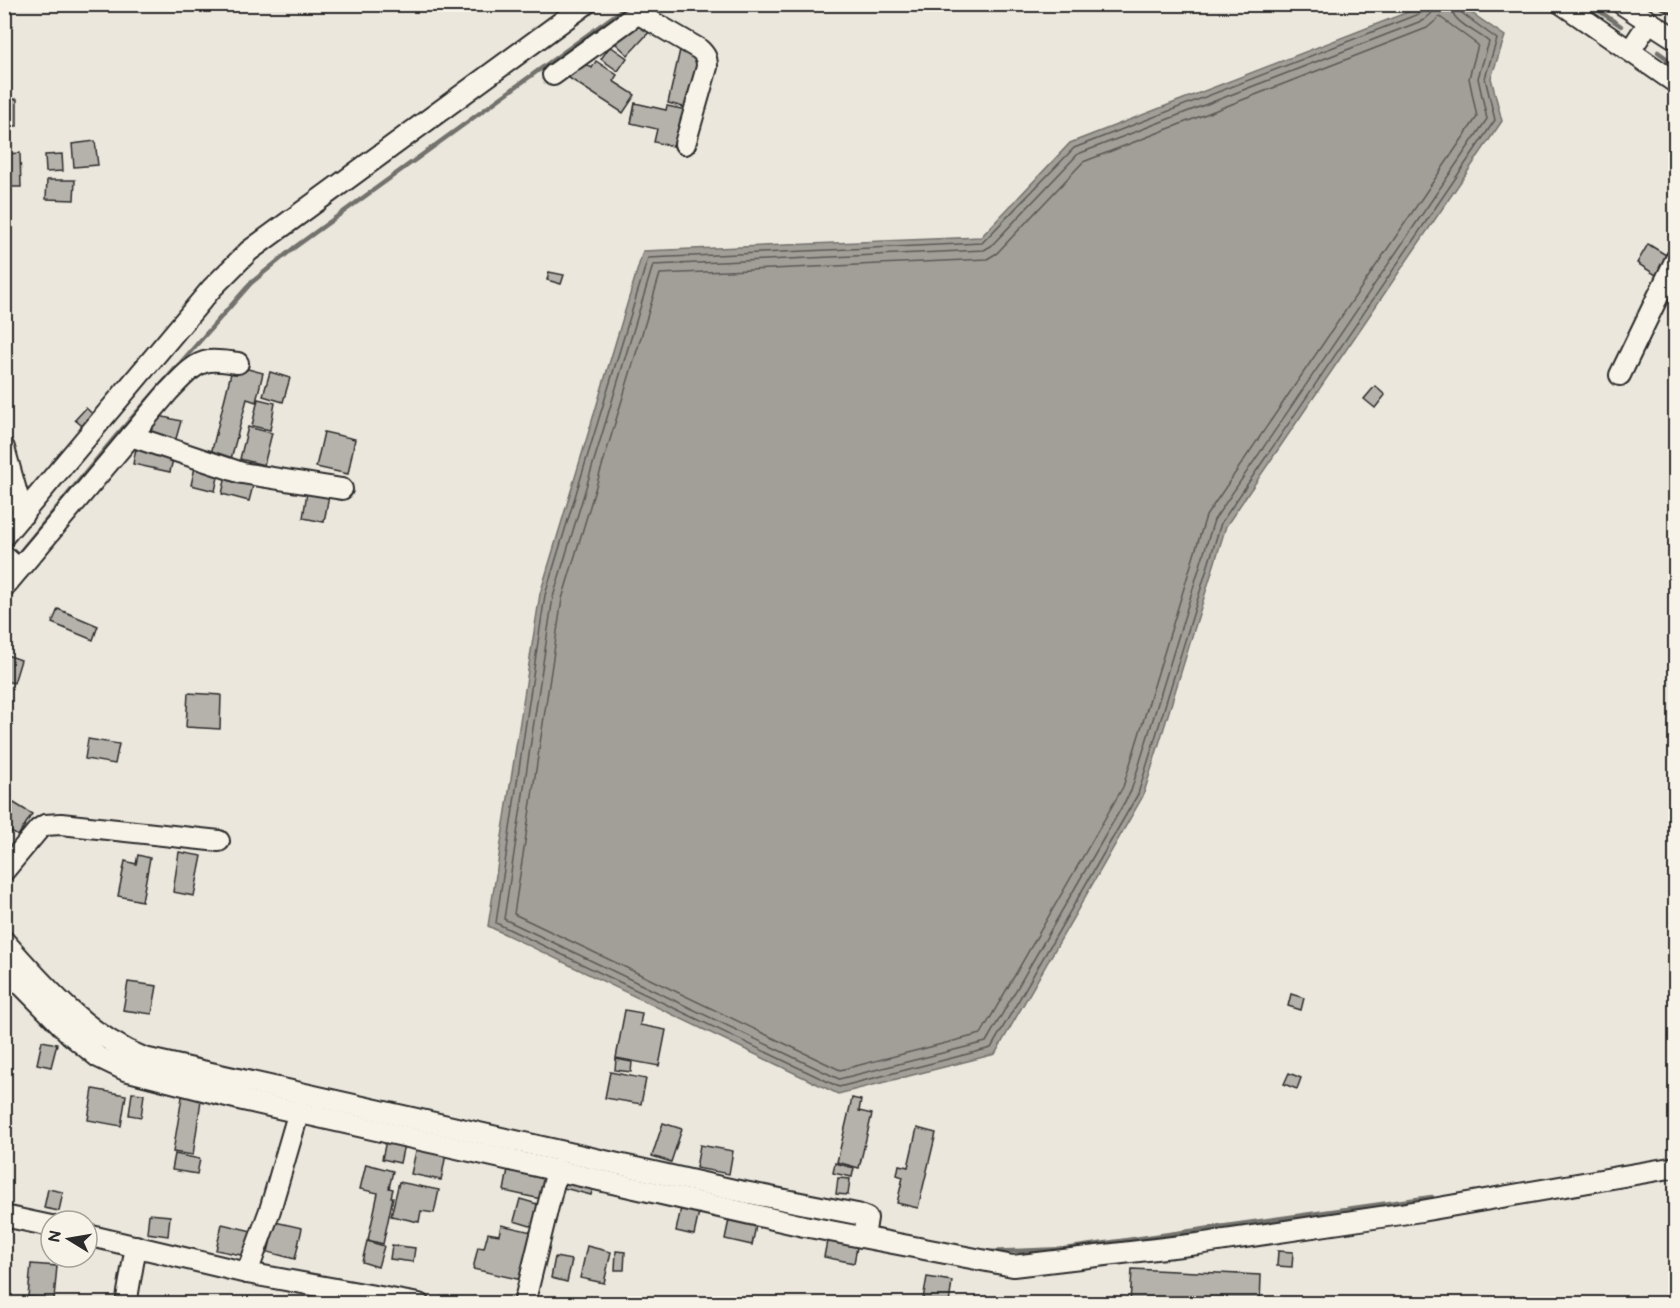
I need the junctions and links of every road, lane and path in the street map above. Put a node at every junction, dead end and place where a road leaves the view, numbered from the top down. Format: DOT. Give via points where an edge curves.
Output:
graph roads {
  1 [pos="586,4"];
  2 [pos="1562,4"];
  3 [pos="1622,4"];
  4 [pos="645,8"];
  5 [pos="1649,22"];
  6 [pos="1676,39"];
  7 [pos="1630,51"];
  8 [pos="553,75"];
  9 [pos="1676,83"];
  10 [pos="685,144"];
  11 [pos="1676,259"];
  12 [pos="238,363"];
  13 [pos="1620,375"];
  14 [pos="130,436"];
  15 [pos="4,448"];
  16 [pos="342,489"];
  17 [pos="23,514"];
  18 [pos="4,536"];
  19 [pos="12,563"];
  20 [pos="4,587"];
  21 [pos="219,841"];
  22 [pos="4,871"];
  23 [pos="4,941"];
  24 [pos="4,967"];
  25 [pos="299,1111"];
  26 [pos="562,1165"];
  27 [pos="1676,1167"];
  28 [pos="4,1216"];
  29 [pos="39,1223"];
  30 [pos="99,1237"];
  31 [pos="136,1246"];
  32 [pos="248,1273"];
  33 [pos="375,1300"];
  34 [pos="126,1304"];
  35 [pos="419,1304"];
  36 [pos="525,1304"];
  1 -- 17 [label="street" via="249,251 212,288"];
  2 -- 7 [label="street"];
  3 -- 5 [label="street"];
  4 -- 8 [label="street"];
  4 -- 10 [label="street" via="705,54 707,60"];
  5 -- 6 [label="street"];
  5 -- 7 [label="street"];
  7 -- 9 [label="street"];
  11 -- 13 [label="street"];
  12 -- 14 [label="street" via="209,361 197,365"];
  14 -- 16 [label="street" via="242,473"];
  14 -- 19 [label="street"];
  15 -- 17 [label="street"];
  17 -- 18 [label="street"];
  19 -- 20 [label="street"];
  21 -- 22 [label="street" via="45,825"];
  23 -- 26 [label="street" via="48,990 93,1030 144,1058"];
  24 -- 25 [label="street" via="98,1057 125,1070"];
  25 -- 26 [label="street"];
  25 -- 32 [label="street"];
  26 -- 27 [label="street" via="804,1226 1013,1266 1210,1243"];
  26 -- 36 [label="street"];
  28 -- 29 [label="street"];
  30 -- 31 [label="street"];
  31 -- 32 [label="street"];
  31 -- 34 [label="street"];
  32 -- 33 [label="street"];
  33 -- 35 [label="street"];
}
